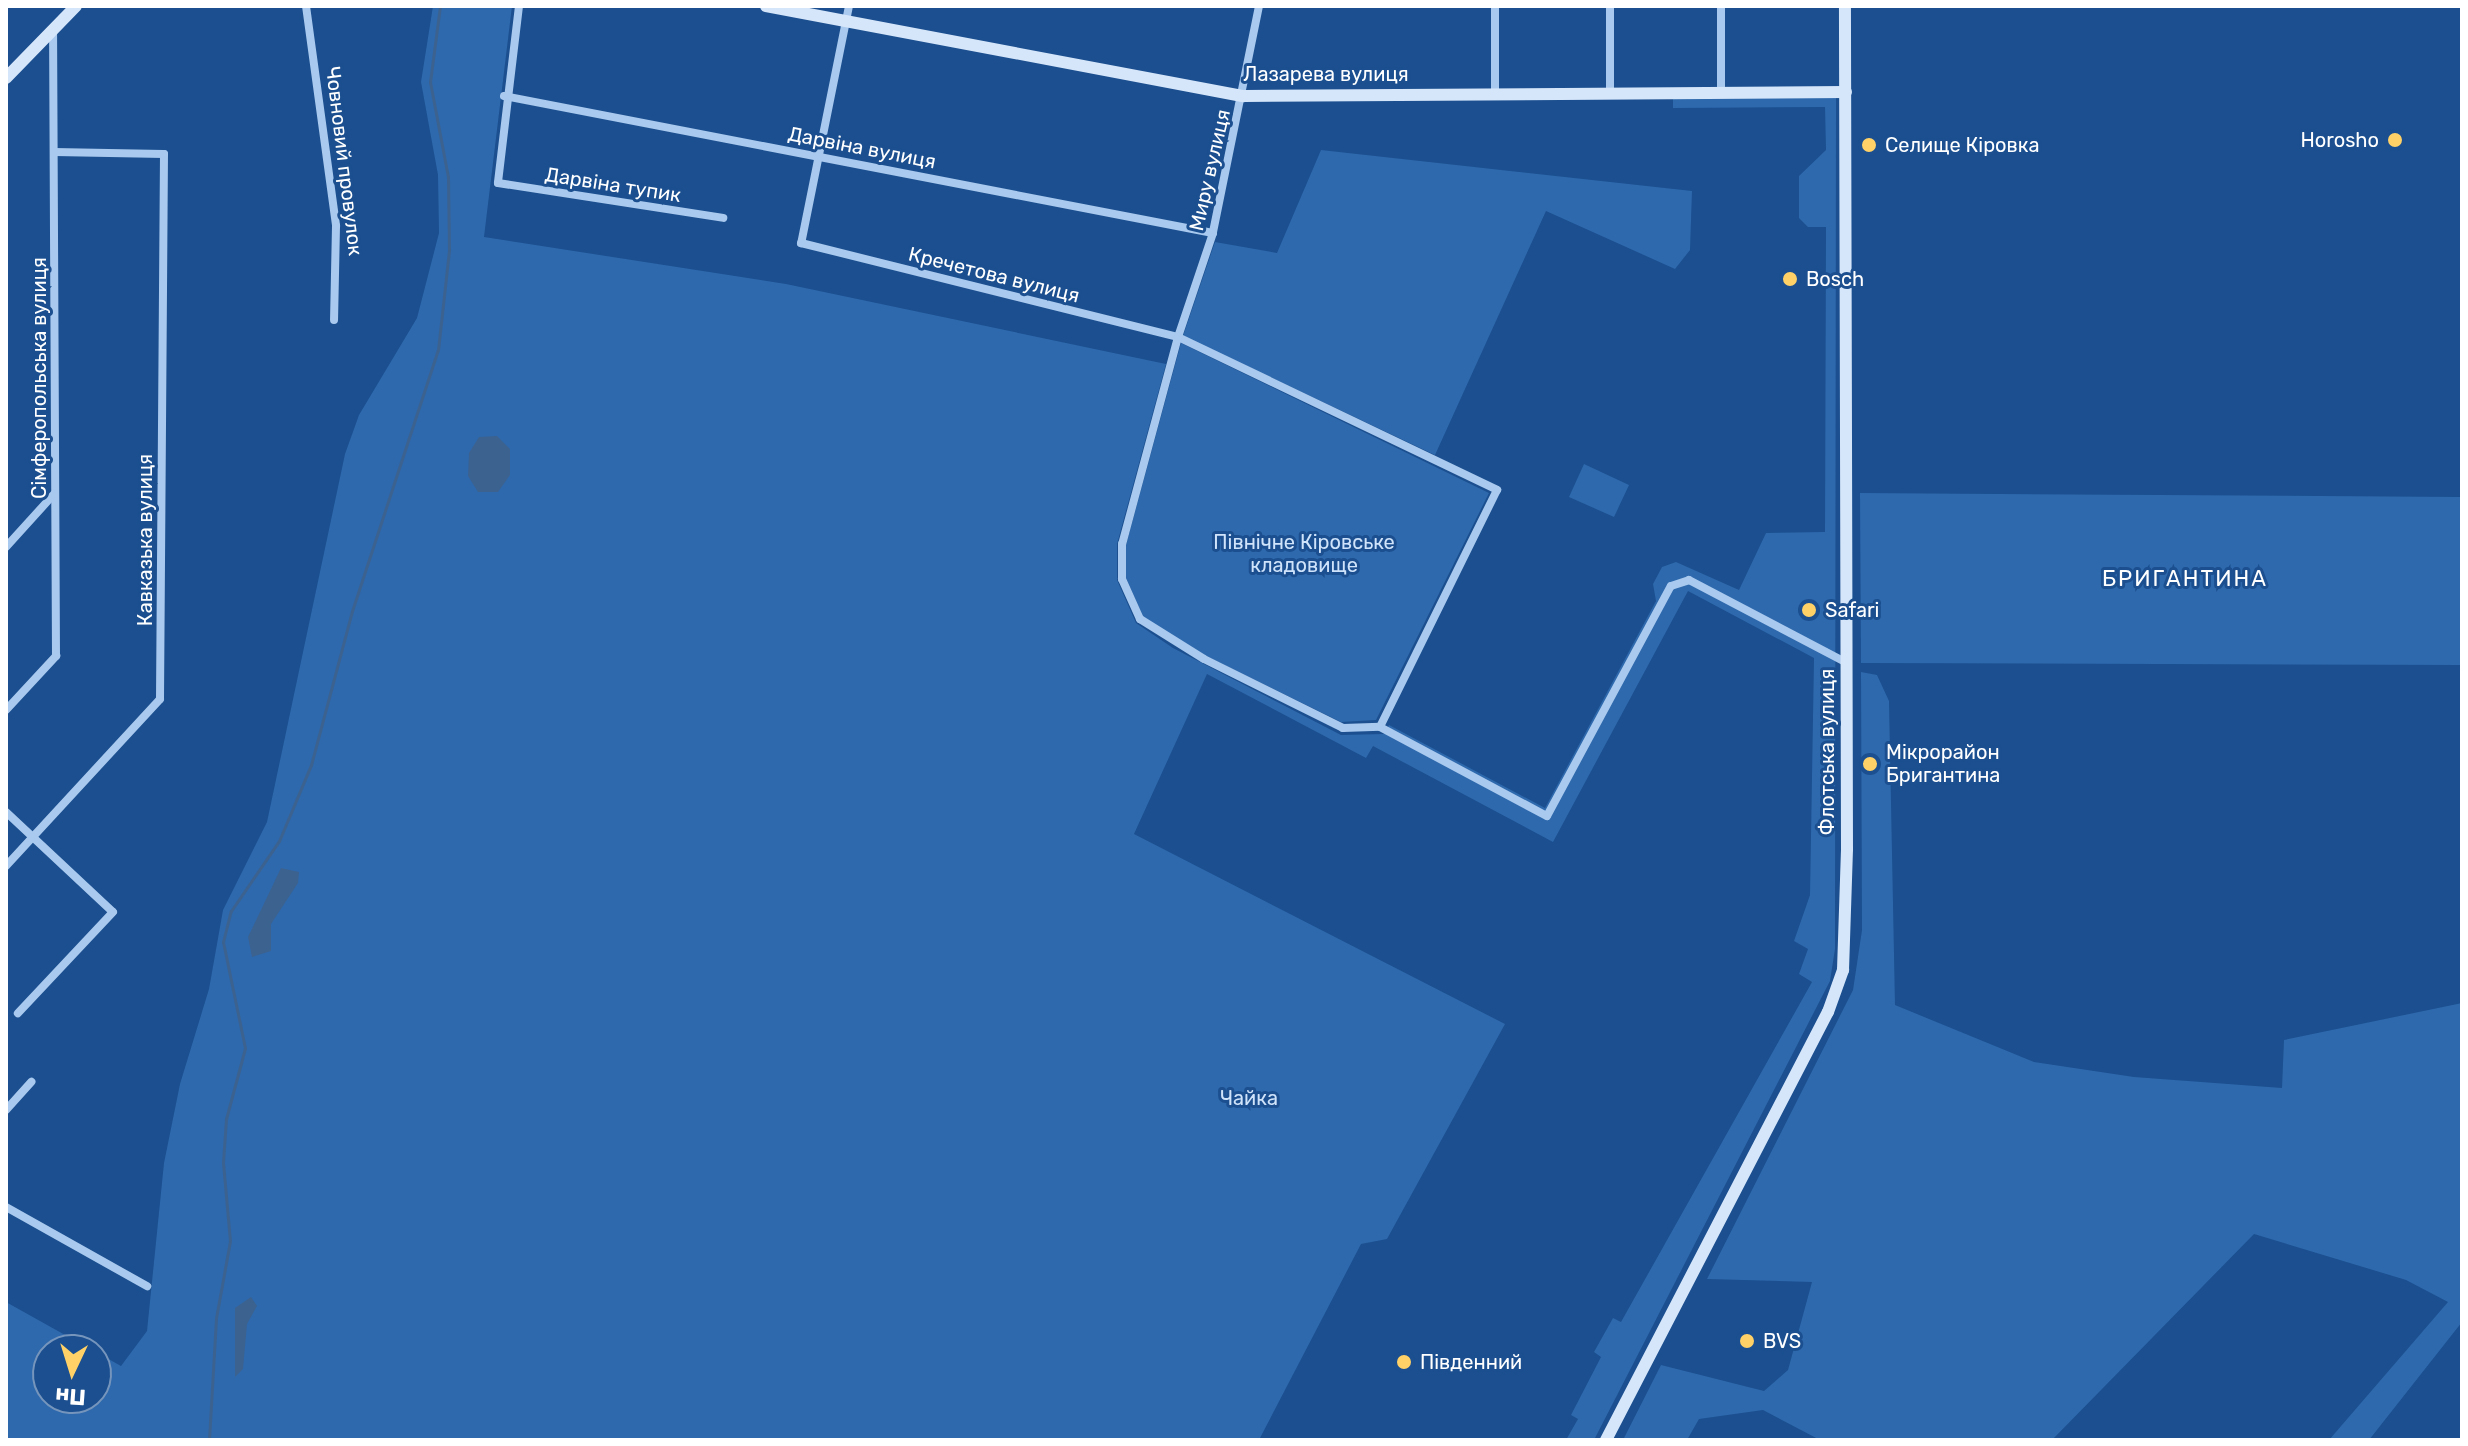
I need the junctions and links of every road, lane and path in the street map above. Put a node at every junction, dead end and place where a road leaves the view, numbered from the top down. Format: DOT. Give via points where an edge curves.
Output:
graph roads {
  1 [pos="76,6"];
  2 [pos="306,6"];
  3 [pos="519,6"];
  4 [pos="766,6"];
  5 [pos="849,6"];
  6 [pos="1259,6"];
  7 [pos="1495,6"];
  8 [pos="1610,6"];
  9 [pos="1721,6"];
  10 [pos="1845,6"];
  11 [pos="846,21"];
  12 [pos="53,27"];
  13 [pos="6,78"];
  14 [pos="1721,92"];
  15 [pos="1846,92"];
  16 [pos="1610,93"];
  17 [pos="1495,94"];
  18 [pos="504,96"];
  19 [pos="1244,96"];
  20 [pos="54,152"];
  21 [pos="819,155"];
  22 [pos="723,218"];
  23 [pos="1213,233"];
  24 [pos="334,320"];
  25 [pos="1178,337"];
  26 [pos="55,493"];
  27 [pos="6,547"];
  28 [pos="1847,663"];
  29 [pos="6,710"];
  30 [pos="1380,727"];
  31 [pos="6,812"];
  32 [pos="33,837"];
  33 [pos="6,866"];
  34 [pos="18,1013"];
  35 [pos="31,1082"];
  36 [pos="6,1110"];
  37 [pos="6,1207"];
  38 [pos="147,1286"];
  39 [pos="1606,1440"];
  1 -- 12 [label="street"];
  2 -- 24 [label="street, Човновий провулок" via="336,226"];
  3 -- 18 [label="street"];
  4 -- 11 [label="street, Лазарева вулиця"];
  5 -- 11 [label="street"];
  6 -- 19 [label="street, Миру вулиця"];
  7 -- 17 [label="street"];
  8 -- 16 [label="street"];
  9 -- 14 [label="street"];
  10 -- 15 [label="street, Флотська вулиця"];
  11 -- 19 [label="street, Лазарева вулиця"];
  11 -- 21 [label="street"];
  12 -- 13 [label="street"];
  12 -- 20 [label="street, Сімферопольська вулиця"];
  14 -- 15 [label="street, Лазарева вулиця"];
  14 -- 16 [label="street, Лазарева вулиця"];
  15 -- 28 [label="street, Флотська вулиця"];
  16 -- 17 [label="street, Лазарева вулиця"];
  17 -- 19 [label="street, Лазарева вулиця"];
  18 -- 21 [label="street, Дарвіна вулиця"];
  18 -- 22 [label="street, Дарвіна тупик" via="498,183"];
  19 -- 23 [label="street, Миру вулиця"];
  20 -- 26 [label="street, Сімферопольська вулиця"];
  20 -- 32 [label="street, Кавказька вулиця" via="164,154 160,699"];
  21 -- 23 [label="street, Дарвіна вулиця"];
  21 -- 25 [label="street, Кречетова вулиця" via="801,243"];
  23 -- 25 [label="street, Миру вулиця"];
  25 -- 30 [label="street, Миру вулиця" via="1122,544 1122,579 1134,611 1176,644 1343,728"];
  25 -- 30 [label="street, Кречетова вулиця" via="1497,490"];
  26 -- 27 [label="street"];
  26 -- 29 [label="street, Сімферопольська вулиця" via="56,656"];
  28 -- 30 [label="street" via="1689,580 1671,586 1547,816"];
  28 -- 39 [label="street, Флотська вулиця" via="1847,940 1839,985"];
  31 -- 32 [label="street"];
  32 -- 33 [label="street, Кавказька вулиця"];
  32 -- 34 [label="street" via="113,912"];
  35 -- 36 [label="street"];
  37 -- 38 [label="street"];
}
